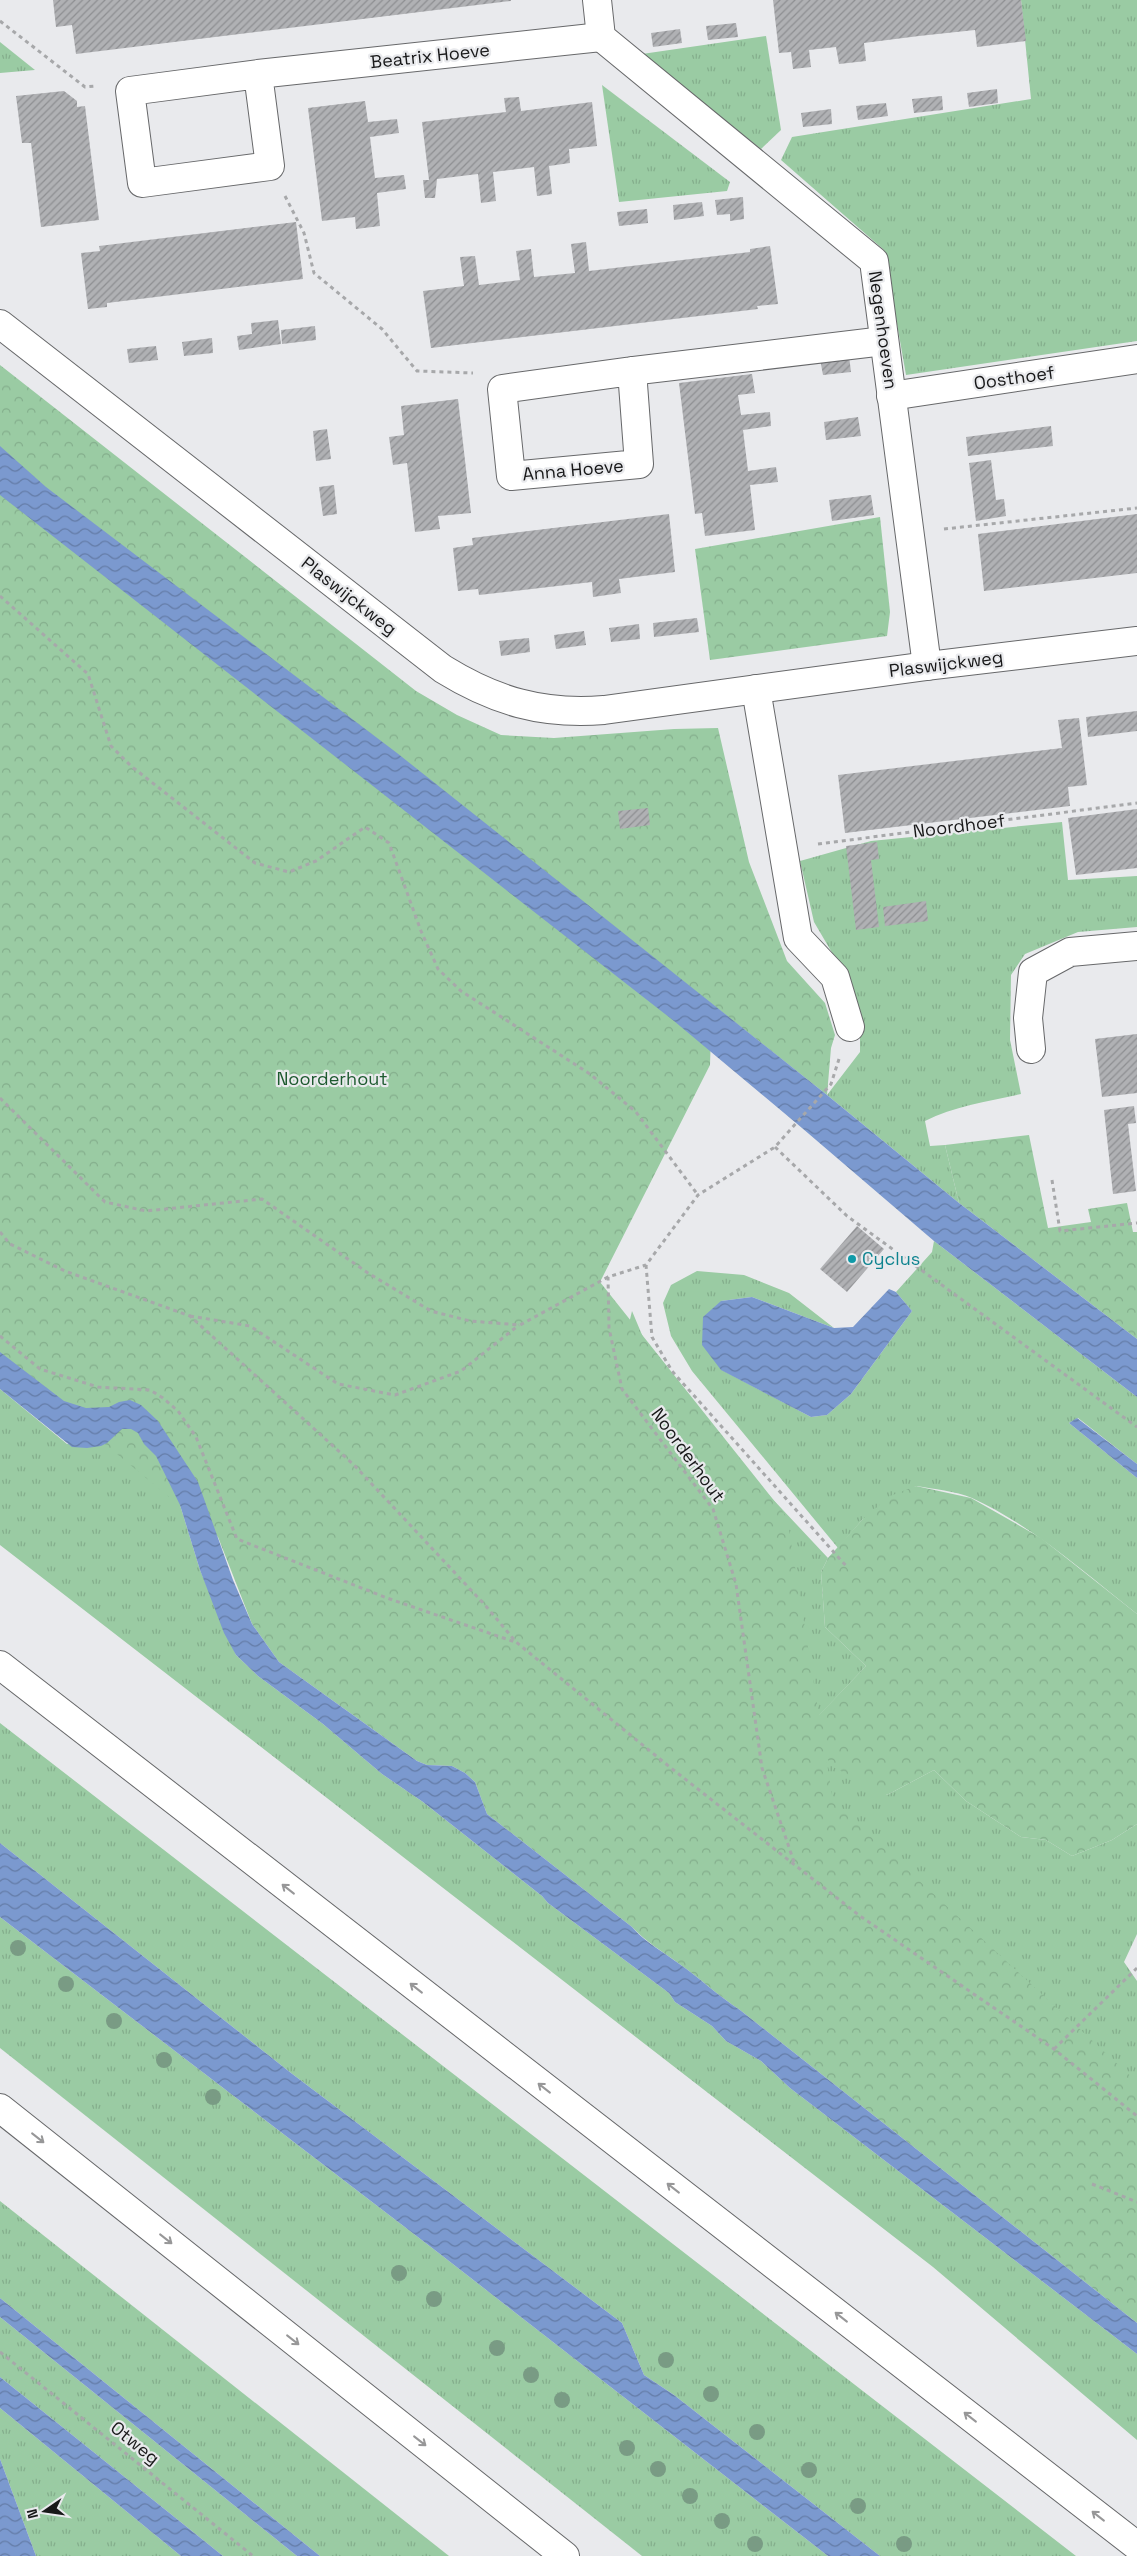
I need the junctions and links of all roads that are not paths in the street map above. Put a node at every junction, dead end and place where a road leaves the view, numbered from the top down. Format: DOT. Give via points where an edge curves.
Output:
graph roads {
  1 [pos="597,0"];
  2 [pos="601,37"];
  3 [pos="258,74"];
  4 [pos="0,324"];
  5 [pos="884,341"];
  6 [pos="1137,359"];
  7 [pos="632,371"];
  8 [pos="891,396"];
  9 [pos="1137,641"];
  10 [pos="927,666"];
  11 [pos="756,689"];
  12 [pos="1137,946"];
  13 [pos="850,1027"];
  14 [pos="1031,1049"];
  15 [pos="0,1665"];
  16 [pos="0,2108"];
  17 [pos="1137,2546"];
  18 [pos="565,2556"];
  1 -- 2 [label="main road"];
  2 -- 3 [label="main road, Beatrix Hoeve"];
  2 -- 5 [label="main road, Negenhoeven" via="874,262"];
  3 -- 3 [label="main road, Beatrix Hoeve" via="270,166 142,182 130,91"];
  4 -- 11 [label="main road, Plaswijckweg" via="443,669 472,687 540,709 572,712"];
  5 -- 7 [label="main road"];
  5 -- 8 [label="main road, Negenhoeven"];
  6 -- 8 [label="main road, Oosthoef"];
  7 -- 7 [label="main road, Anna Hoeve" via="502,389 511,476 639,464"];
  8 -- 10 [label="main road, Negenhoeven"];
  9 -- 10 [label="main road, Plaswijckweg"];
  10 -- 11 [label="main road, Plaswijckweg"];
  11 -- 13 [label="main road" via="798,938 835,978"];
  12 -- 14 [label="main road" via="1070,952 1033,972 1028,1018"];
  17 -- 15 [label="main road, one-way"];
  16 -- 18 [label="main road, one-way"];
}
